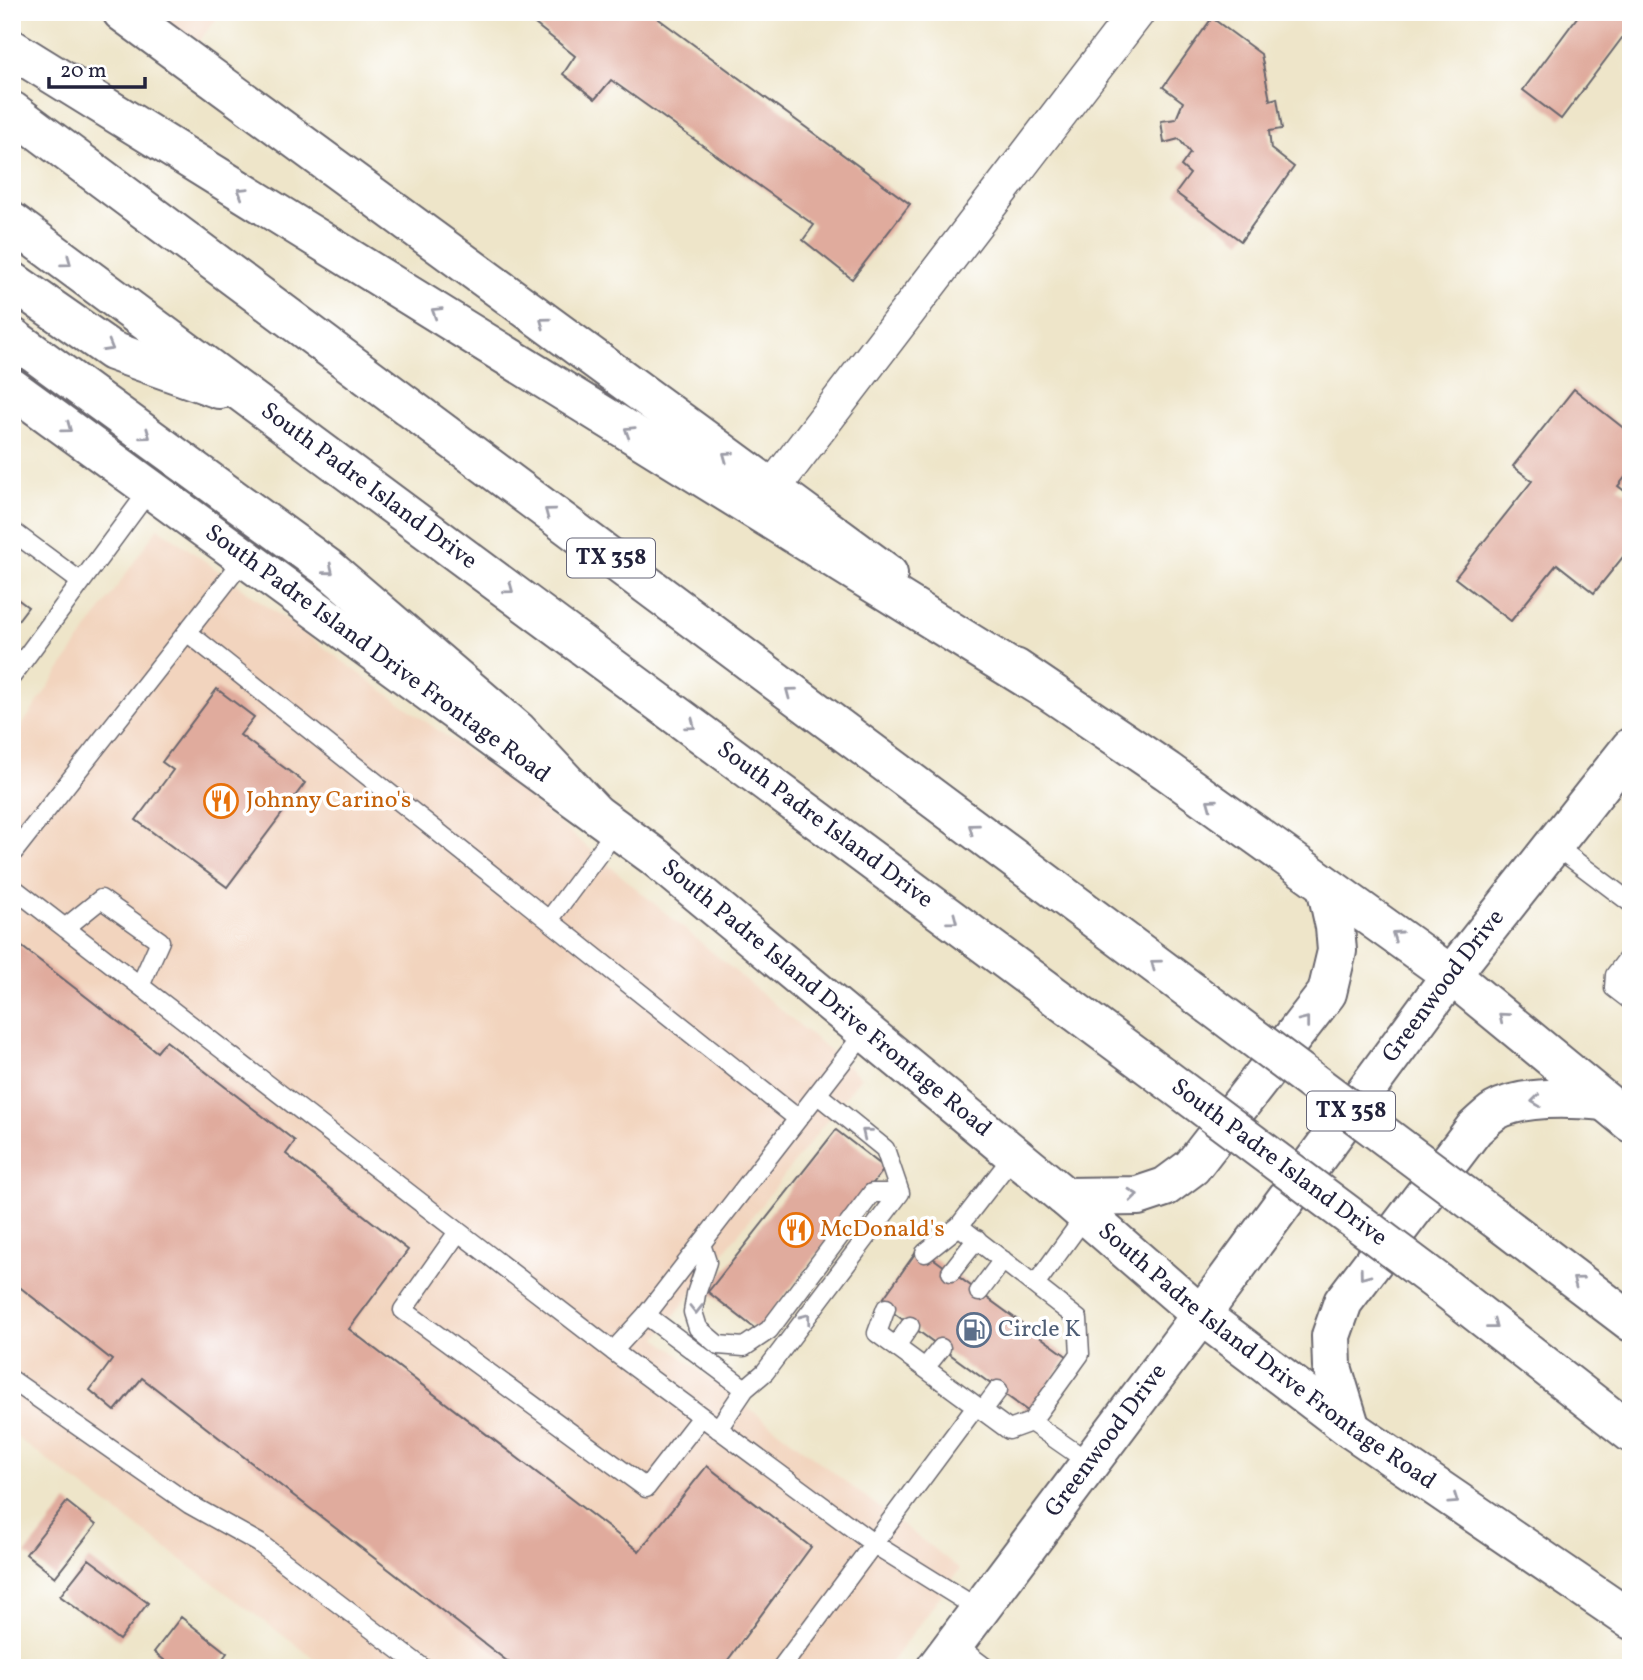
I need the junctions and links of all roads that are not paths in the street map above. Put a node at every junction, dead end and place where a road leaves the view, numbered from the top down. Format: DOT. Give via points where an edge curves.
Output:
graph roads {
  1 [pos="1137,12"];
  2 [pos="131,15"];
  3 [pos="12,49"];
  4 [pos="12,111"];
  5 [pos="12,222"];
  6 [pos="12,281"];
  7 [pos="12,337"];
  8 [pos="12,388"];
  9 [pos="257,402"];
  10 [pos="150,489"];
  11 [pos="772,489"];
  12 [pos="12,531"];
  13 [pos="245,558"];
  14 [pos="81,582"];
  15 [pos="187,632"];
  16 [pos="12,676"];
  17 [pos="1041,687"];
  18 [pos="1627,759"];
  19 [pos="605,821"];
  20 [pos="1554,845"];
  21 [pos="12,854"];
  22 [pos="1326,886"];
  23 [pos="12,887"];
  24 [pos="1631,903"];
  25 [pos="549,920"];
  26 [pos="65,928"];
  27 [pos="1631,954"];
  28 [pos="1451,975"];
  29 [pos="140,986"];
  30 [pos="1631,1001"];
  31 [pos="866,1031"];
  32 [pos="817,1094"];
  33 [pos="1617,1112"];
  34 [pos="797,1118"];
  35 [pos="1014,1155"];
  36 [pos="900,1193"];
  37 [pos="1075,1206"];
  38 [pos="960,1226"];
  39 [pos="458,1232"];
  40 [pos="977,1239"];
  41 [pos="701,1244"];
  42 [pos="925,1253"];
  43 [pos="1003,1260"];
  44 [pos="951,1272"];
  45 [pos="1035,1285"];
  46 [pos="979,1292"];
  47 [pos="886,1308"];
  48 [pos="646,1315"];
  49 [pos="1201,1315"];
  50 [pos="1631,1322"];
  51 [pos="910,1326"];
  52 [pos="895,1346"];
  53 [pos="941,1348"];
  54 [pos="613,1351"];
  55 [pos="925,1368"];
  56 [pos="12,1380"];
  57 [pos="745,1389"];
  58 [pos="998,1390"];
  59 [pos="980,1408"];
  60 [pos="701,1417"];
  61 [pos="1031,1422"];
  62 [pos="718,1429"];
  63 [pos="1351,1429"];
  64 [pos="1631,1433"];
  65 [pos="1090,1463"];
  66 [pos="874,1544"];
  67 [pos="980,1610"];
  68 [pos="1631,1620"];
  69 [pos="945,1656"];
  70 [pos="423,1668"];
  71 [pos="781,1668"];
  72 [pos="986,1668"];
  1 -- 11 [label="street"];
  11 -- 2 [label="main road, one-way"];
  17 -- 3 [label="main road, one-way"];
  50 -- 4 [label="main road, TX 358, one-way, bridge"];
  5 -- 9 [label="main road, South Padre Island Drive, one-way"];
  6 -- 9 [label="main road, one-way" via="112,351"];
  7 -- 19 [label="main road, one-way" via="328,568 518,731"];
  8 -- 10 [label="main road, South Padre Island Drive Frontage Road, one-way"];
  9 -- 64 [label="main road, South Padre Island Drive, one-way, bridge" via="1439,1283"];
  10 -- 13 [label="main road, South Padre Island Drive Frontage Road"];
  10 -- 14 [label="lane"];
  11 -- 17 [label="main road"];
  12 -- 14 [label="lane"];
  13 -- 15 [label="lane"];
  13 -- 19 [label="main road, South Padre Island Drive Frontage Road"];
  14 -- 16 [label="lane"];
  15 -- 21 [label="lane"];
  15 -- 25 [label="lane"];
  22 -- 17 [label="main road, one-way"];
  18 -- 20 [label="main road, Greenwood Drive"];
  19 -- 25 [label="lane"];
  19 -- 31 [label="main road, South Padre Island Drive Frontage Road"];
  20 -- 24 [label="lane"];
  20 -- 28 [label="main road, Greenwood Drive"];
  28 -- 22 [label="main road, one-way"];
  37 -- 22 [label="main road, one-way" via="1138,1196 1165,1187 1192,1167 1327,993 1337,951"];
  23 -- 26 [label="lane"];
  25 -- 34 [label="lane"];
  26 -- 29 [label="lane"];
  26 -- 29 [label="lane" via="101,899 160,941"];
  27 -- 30 [label="lane" via="1615,975 1614,988"];
  33 -- 28 [label="main road, one-way"];
  28 -- 49 [label="main road, Greenwood Drive"];
  29 -- 39 [label="lane"];
  31 -- 32 [label="lane"];
  31 -- 35 [label="main road, South Padre Island Drive Frontage Road"];
  32 -- 34 [label="lane"];
  36 -- 32 [label="lane, one-way" via="885,1149"];
  33 -- 63 [label="main road, one-way" via="1564,1098 1526,1102 1495,1111 1474,1129 1343,1302 1331,1336 1332,1367"];
  34 -- 41 [label="lane"];
  35 -- 37 [label="main road, South Padre Island Drive Frontage Road"];
  35 -- 38 [label="lane"];
  41 -- 36 [label="lane, one-way" via="707,1262 693,1312 698,1328 718,1345 744,1347 769,1330 872,1193"];
  57 -- 36 [label="lane, one-way" via="765,1372"];
  37 -- 45 [label="lane"];
  37 -- 49 [label="main road, South Padre Island Drive Frontage Road"];
  38 -- 40 [label="lane"];
  38 -- 42 [label="lane"];
  39 -- 54 [label="lane"];
  39 -- 60 [label="lane" via="403,1310 646,1488"];
  40 -- 43 [label="lane"];
  40 -- 44 [label="lane"];
  41 -- 48 [label="lane"];
  43 -- 45 [label="lane"];
  43 -- 46 [label="lane"];
  45 -- 61 [label="lane" via="1078,1319 1080,1354"];
  47 -- 52 [label="lane" via="877,1333"];
  48 -- 54 [label="lane"];
  48 -- 57 [label="lane"];
  49 -- 63 [label="main road, South Padre Island Drive Frontage Road"];
  49 -- 65 [label="main road, Greenwood Drive"];
  51 -- 52 [label="lane"];
  52 -- 55 [label="lane"];
  53 -- 55 [label="lane"];
  54 -- 60 [label="lane"];
  55 -- 59 [label="lane"];
  56 -- 70 [label="lane" via="189,1504 259,1544"];
  57 -- 62 [label="lane"];
  58 -- 59 [label="lane"];
  59 -- 61 [label="lane" via="1009,1430"];
  59 -- 66 [label="lane"];
  60 -- 62 [label="lane"];
  61 -- 65 [label="lane"];
  62 -- 66 [label="lane"];
  63 -- 68 [label="main road, South Padre Island Drive Frontage Road, one-way"];
  65 -- 67 [label="main road, Greenwood Drive"];
  66 -- 67 [label="lane"];
  66 -- 71 [label="lane"];
  67 -- 69 [label="main road, Greenwood Drive"];
  69 -- 72 [label="lane"];
}
